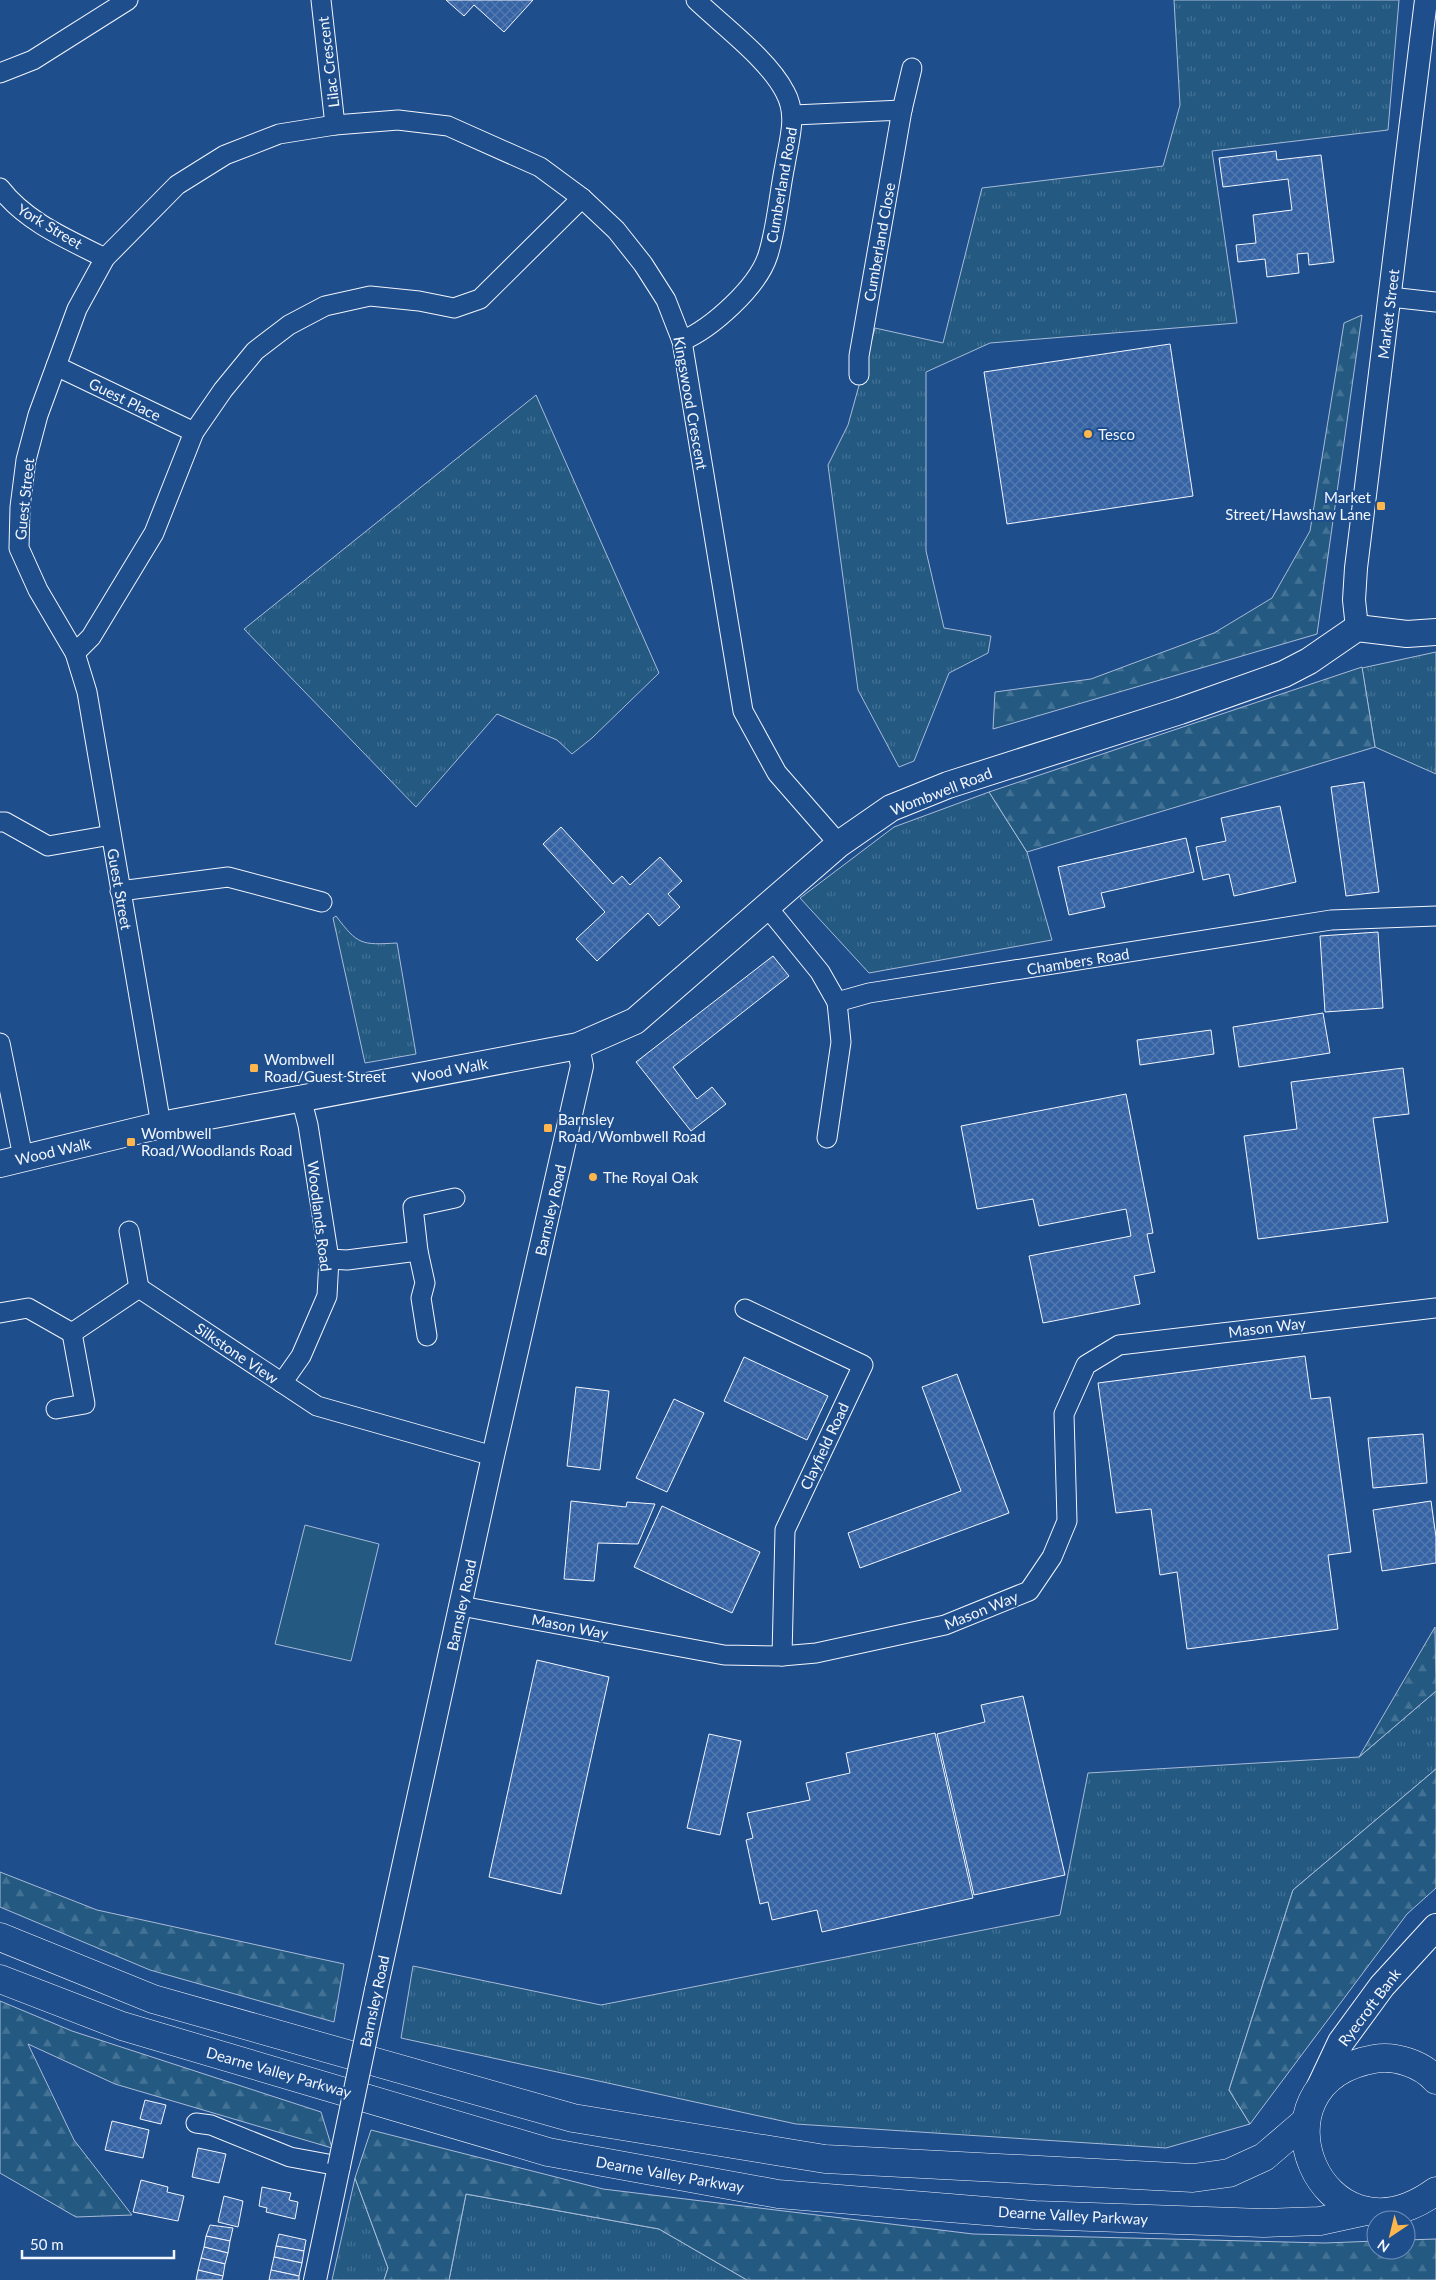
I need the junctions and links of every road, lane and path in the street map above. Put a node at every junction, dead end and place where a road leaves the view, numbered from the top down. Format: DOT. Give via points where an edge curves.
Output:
graph roads {
  1 [pos="128,0"];
  2 [pos="321,0"];
  3 [pos="696,0"];
  4 [pos="1426,0"];
  5 [pos="912,68"];
  6 [pos="0,73"];
  7 [pos="902,110"];
  8 [pos="794,115"];
  9 [pos="335,125"];
  10 [pos="0,188"];
  11 [pos="582,198"];
  12 [pos="105,258"];
  13 [pos="1390,297"];
  14 [pos="1436,302"];
  15 [pos="682,341"];
  16 [pos="56,366"];
  17 [pos="859,375"];
  18 [pos="194,432"];
  19 [pos="1357,628"];
  20 [pos="1436,632"];
  21 [pos="75,653"];
  22 [pos="0,822"];
  23 [pos="111,835"];
  24 [pos="839,844"];
  25 [pos="120,891"];
  26 [pos="322,902"];
  27 [pos="768,908"];
  28 [pos="1436,918"];
  29 [pos="837,1002"];
  30 [pos="0,1043"];
  31 [pos="578,1046"];
  32 [pos="301,1098"];
  33 [pos="161,1125"];
  34 [pos="827,1138"];
  35 [pos="11,1160"];
  36 [pos="455,1198"];
  37 [pos="129,1231"];
  38 [pos="418,1251"];
  39 [pos="329,1259"];
  40 [pos="139,1288"];
  41 [pos="1436,1308"];
  42 [pos="745,1309"];
  43 [pos="0,1313"];
  44 [pos="72,1333"];
  45 [pos="427,1336"];
  46 [pos="282,1383"];
  47 [pos="56,1409"];
  48 [pos="494,1456"];
  49 [pos="461,1606"];
  50 [pos="782,1656"];
  51 [pos="1436,1927"];
  52 [pos="0,1937"];
  53 [pos="0,1979"];
  54 [pos="1436,2080"];
  55 [pos="1315,2096"];
  56 [pos="1306,2121"];
  57 [pos="196,2123"];
  58 [pos="339,2166"];
  59 [pos="1430,2201"];
  60 [pos="1399,2210"];
  61 [pos="1366,2211"];
  62 [pos="315,2280"];
  1 -- 6 [label="street" via="33,60"];
  2 -- 9 [label="street, Lilac Crescent"];
  3 -- 8 [label="street, Cumberland Road" via="773,72"];
  4 -- 13 [label="street, Market Street"];
  5 -- 7 [label="street, Cumberland Close"];
  7 -- 8 [label="street"];
  7 -- 17 [label="street, Cumberland Close" via="861,346"];
  8 -- 15 [label="street, Cumberland Road" via="768,256 754,280 727,311"];
  9 -- 11 [label="street, Kingswood Crescent" via="398,120 448,126 540,167"];
  9 -- 12 [label="street, Kingswood Crescent" via="279,134 225,156 177,185"];
  10 -- 12 [label="street, York Street" via="13,204 51,230"];
  11 -- 15 [label="street, Kingswood Crescent" via="616,230 643,264 666,300"];
  11 -- 18 [label="street" via="480,299 454,308 370,296 325,306 289,325 255,350"];
  12 -- 16 [label="street, Kingswood Crescent" via="77,309"];
  13 -- 14 [label="street"];
  13 -- 19 [label="street, Market Street" via="1356,568 1354,600"];
  15 -- 24 [label="street, Kingswood Crescent" via="743,711 777,773"];
  16 -- 18 [label="street, Guest Place"];
  16 -- 21 [label="street, Guest Street" via="26,460 19,548 38,590"];
  18 -- 21 [label="street" via="154,533 91,637"];
  19 -- 20 [label="main road" via="1407,634"];
  19 -- 24 [label="main road, Wombwell Road" via="1284,674 948,786 891,808"];
  21 -- 23 [label="street, Guest Street" via="87,692"];
  22 -- 23 [label="street" via="48,846"];
  23 -- 25 [label="street, Guest Street"];
  24 -- 27 [label="main road, Wombwell Road"];
  25 -- 26 [label="street" via="228,876"];
  25 -- 33 [label="street, Guest Street"];
  27 -- 29 [label="street" via="820,972"];
  27 -- 31 [label="main road, Wombwell Road" via="635,1021"];
  28 -- 29 [label="street, Chambers Road" via="1331,920 869,993"];
  29 -- 34 [label="street" via="841,1042"];
  30 -- 35 [label="street"];
  31 -- 32 [label="main road, Wood Walk"];
  31 -- 48 [label="street, Barnsley Road" via="582,1066"];
  32 -- 33 [label="main road, Wood Walk"];
  32 -- 39 [label="street, Woodlands Road"];
  33 -- 35 [label="main road, Wood Walk"];
  36 -- 38 [label="street" via="413,1207"];
  37 -- 40 [label="street"];
  38 -- 39 [label="street" via="347,1260"];
  38 -- 45 [label="street" via="425,1282 421,1298"];
  39 -- 46 [label="street, Woodlands Road" via="327,1296 301,1356"];
  40 -- 44 [label="street"];
  40 -- 46 [label="street, Silkstone View"];
  41 -- 50 [label="street, Mason Way" via="1119,1345 1086,1365 1064,1414 1067,1521 1052,1557 1029,1590 946,1625 816,1653"];
  42 -- 50 [label="street, Clayfield Road" via="862,1365 785,1530"];
  43 -- 44 [label="street" via="28,1308"];
  44 -- 47 [label="street" via="85,1404"];
  46 -- 48 [label="street, Silkstone View" via="317,1406"];
  48 -- 49 [label="street, Barnsley Road"];
  49 -- 50 [label="street, Mason Way" via="702,1651"];
  49 -- 58 [label="street, Barnsley Road, bridge"];
  51 -- 55 [label="main road, Ryecroft Bank" via="1382,1986 1341,2042"];
  52 -- 56 [label="highway" via="153,1999 573,2118 825,2159 1193,2178 1228,2173 1264,2157"];
  53 -- 61 [label="highway, Dearne Valley Parkway" via="122,2026 548,2152 778,2194 1035,2215 1263,2223 1320,2221"];
  54 -- 55 [label="highway" via="1408,2062 1382,2057 1356,2062 1332,2075"];
  55 -- 56 [label="highway"];
  56 -- 61 [label="highway" via="1305,2144 1312,2168 1325,2187 1344,2202"];
  57 -- 58 [label="street" via="211,2125 290,2157"];
  58 -- 62 [label="street, Barnsley Road"];
  59 -- 60 [label="highway"];
}
